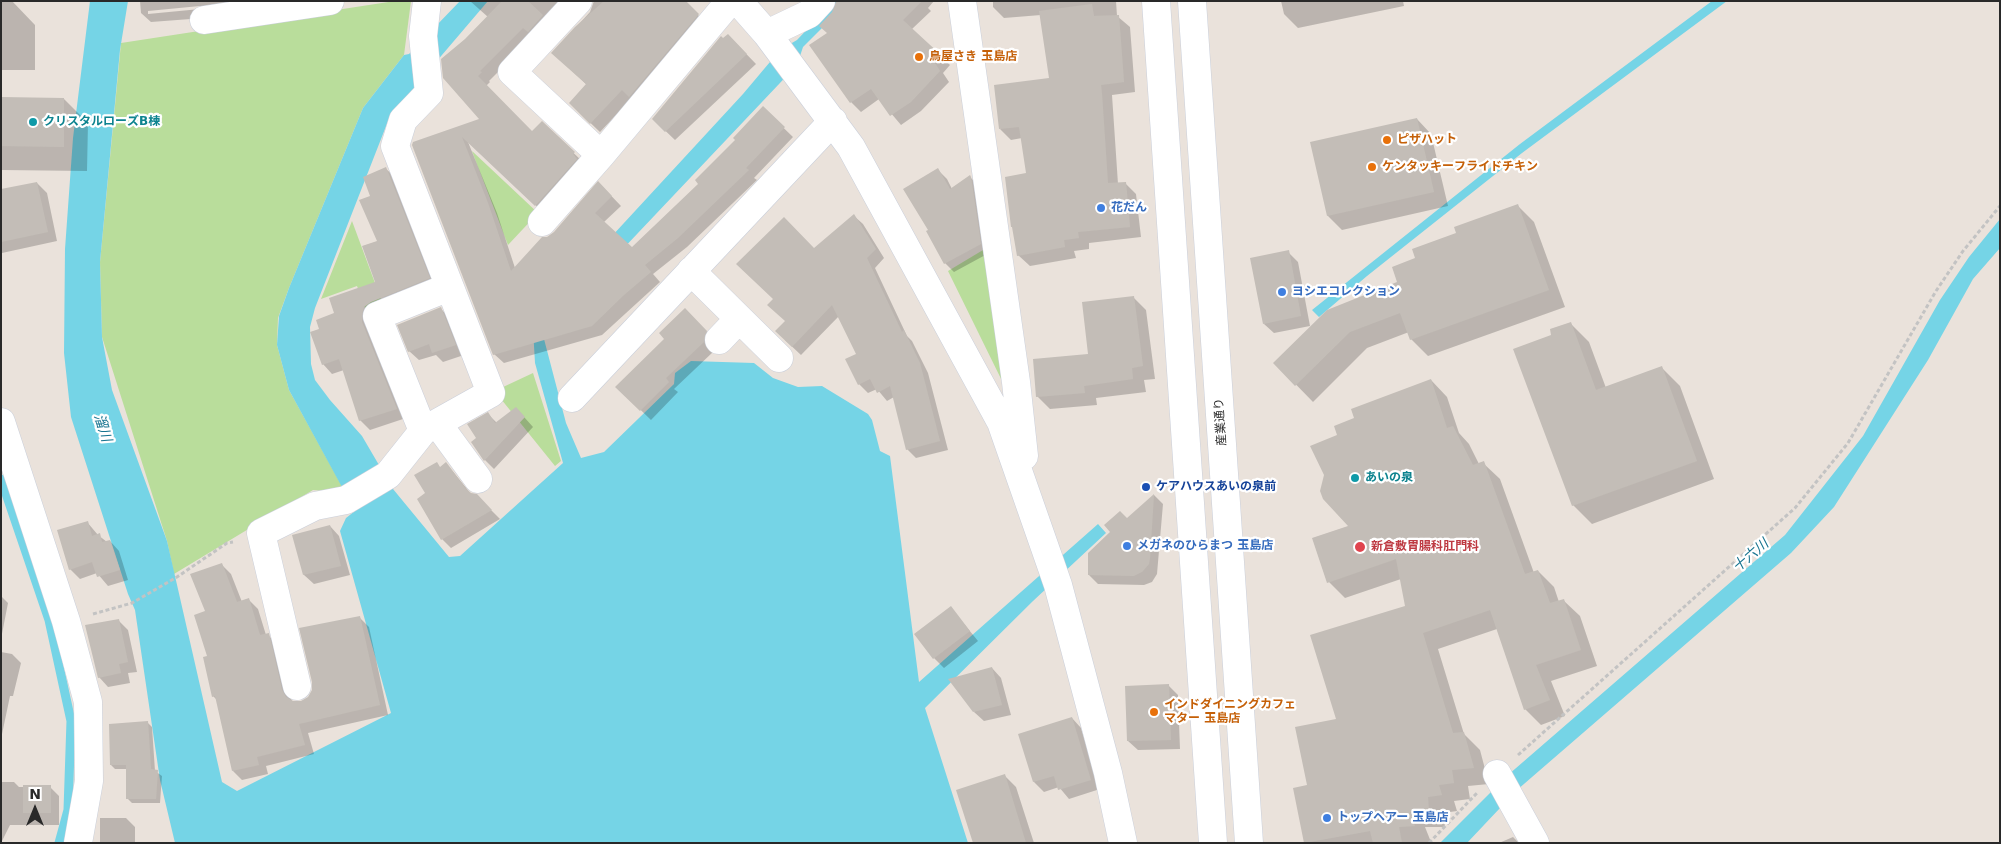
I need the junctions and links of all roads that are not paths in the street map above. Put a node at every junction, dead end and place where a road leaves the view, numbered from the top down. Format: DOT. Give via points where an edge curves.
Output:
graph roads {
  1 [pos="330,1"];
  2 [pos="427,1"];
  3 [pos="578,1"];
  4 [pos="730,1"];
  5 [pos="738,1"];
  6 [pos="821,1"];
  7 [pos="962,1"];
  8 [pos="1156,1"];
  9 [pos="1192,1"];
  10 [pos="204,20"];
  11 [pos="767,34"];
  12 [pos="833,121"];
  13 [pos="601,155"];
  14 [pos="542,222"];
  15 [pos="691,271"];
  16 [pos="449,287"];
  17 [pos="739,319"];
  18 [pos="719,340"];
  19 [pos="778,358"];
  20 [pos="572,398"];
  21 [pos="1,422"];
  22 [pos="430,427"];
  23 [pos="478,479"];
  24 [pos="1028,497"];
  25 [pos="297,686"];
  26 [pos="1497,774"];
  27 [pos="78,843"];
  28 [pos="1123,843"];
  29 [pos="1214,843"];
  30 [pos="1249,843"];
  31 [pos="1535,843"];
  1 -- 10 [label="street"];
  2 -- 16 [label="street" via="423,36 429,93 402,120 395,146"];
  3 -- 13 [label="street" via="512,72"];
  4 -- 13 [label="street"];
  5 -- 11 [label="street"];
  6 -- 11 [label="street" via="809,14"];
  7 -- 24 [label="street" via="1016,382"];
  8 -- 29 [label="street"];
  9 -- 30 [label="street, 産業通り"];
  11 -- 12 [label="street"];
  12 -- 15 [label="street"];
  12 -- 24 [label="street" via="851,147 1001,422"];
  13 -- 14 [label="street"];
  15 -- 17 [label="street"];
  15 -- 20 [label="street"];
  16 -- 22 [label="street" via="491,393"];
  16 -- 22 [label="street" via="377,316"];
  17 -- 18 [label="street"];
  17 -- 19 [label="street"];
  21 -- 27 [label="street" via="66,622 88,702 89,781"];
  22 -- 23 [label="street"];
  22 -- 25 [label="street" via="388,474 346,500 315,506 261,533"];
  24 -- 28 [label="street" via="1074,640"];
  26 -- 31 [label="street"];
}
